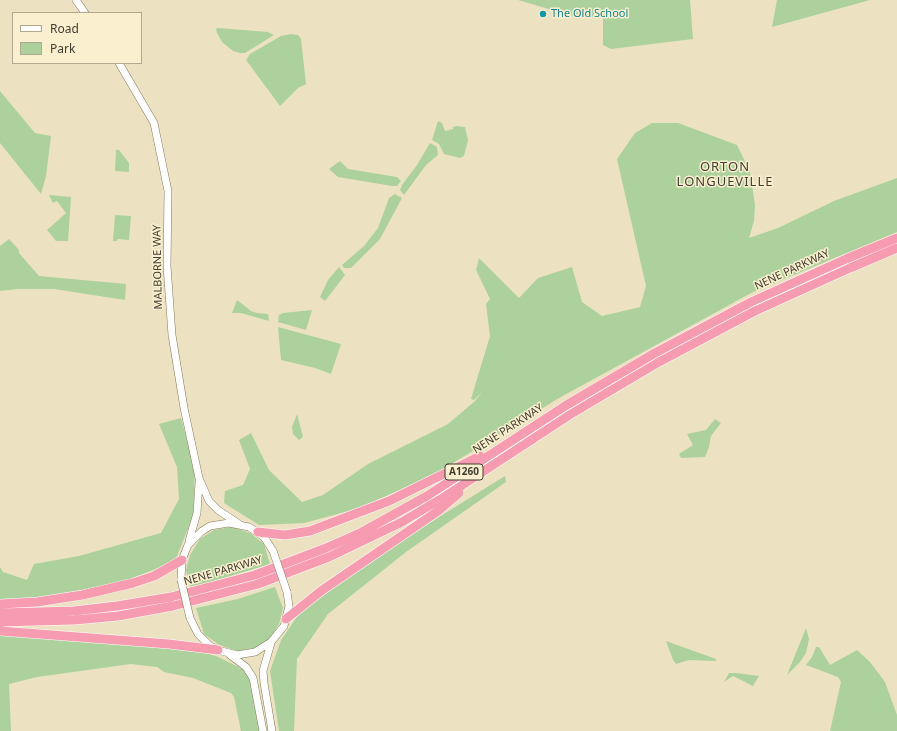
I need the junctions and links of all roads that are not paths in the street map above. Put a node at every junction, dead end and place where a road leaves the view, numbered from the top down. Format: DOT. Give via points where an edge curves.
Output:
graph roads {
  1 [pos="76,0"];
  2 [pos="84,12"];
  3 [pos="120,64"];
  4 [pos="897,238"];
  5 [pos="897,248"];
  6 [pos="514,439"];
  7 [pos="484,471"];
  8 [pos="200,478"];
  9 [pos="239,524"];
  10 [pos="258,532"];
  11 [pos="188,545"];
  12 [pos="182,560"];
  13 [pos="0,604"];
  14 [pos="0,613"];
  15 [pos="286,620"];
  16 [pos="0,622"];
  17 [pos="0,631"];
  18 [pos="271,642"];
  19 [pos="218,650"];
  20 [pos="228,654"];
  21 [pos="263,731"];
  22 [pos="272,731"];
  1 -- 2 [label="street"];
  3 -- 8 [label="street, MALBORNE WAY" via="154,123 168,191 167,266 172,335"];
  4 -- 6 [label="highway, NENE PARKWAY / A1260" via="716,320 655,353"];
  5 -- 7 [label="highway, NENE PARKWAY / A1260" via="755,311 659,362 571,414"];
  6 -- 10 [label="highway" via="389,501 345,518 298,534"];
  6 -- 14 [label="highway, NENE PARKWAY / A1260" via="426,496 362,532 255,575 171,597 117,606 74,611"];
  7 -- 15 [label="highway" via="438,511 321,591"];
  7 -- 16 [label="highway, NENE PARKWAY / A1260" via="409,518 366,540 296,571 258,584 181,604 118,616"];
  8 -- 9 [label="street, MALBORNE WAY" via="209,501"];
  8 -- 11 [label="street, MALBORNE WAY" via="197,513"];
  9 -- 10 [label="street"];
  9 -- 11 [label="street" via="229,522 210,526"];
  10 -- 15 [label="street, bridge" via="273,551 287,592 289,606"];
  11 -- 12 [label="street"];
  12 -- 13 [label="highway" via="154,576 133,583 82,595"];
  12 -- 19 [label="street, bridge" via="181,580 190,618 198,634"];
  15 -- 18 [label="street"];
  17 -- 19 [label="highway"];
  18 -- 20 [label="street" via="255,652"];
  18 -- 22 [label="street" via="264,671 264,683"];
  19 -- 20 [label="street"];
  20 -- 21 [label="street" via="246,667 253,678"];
}
